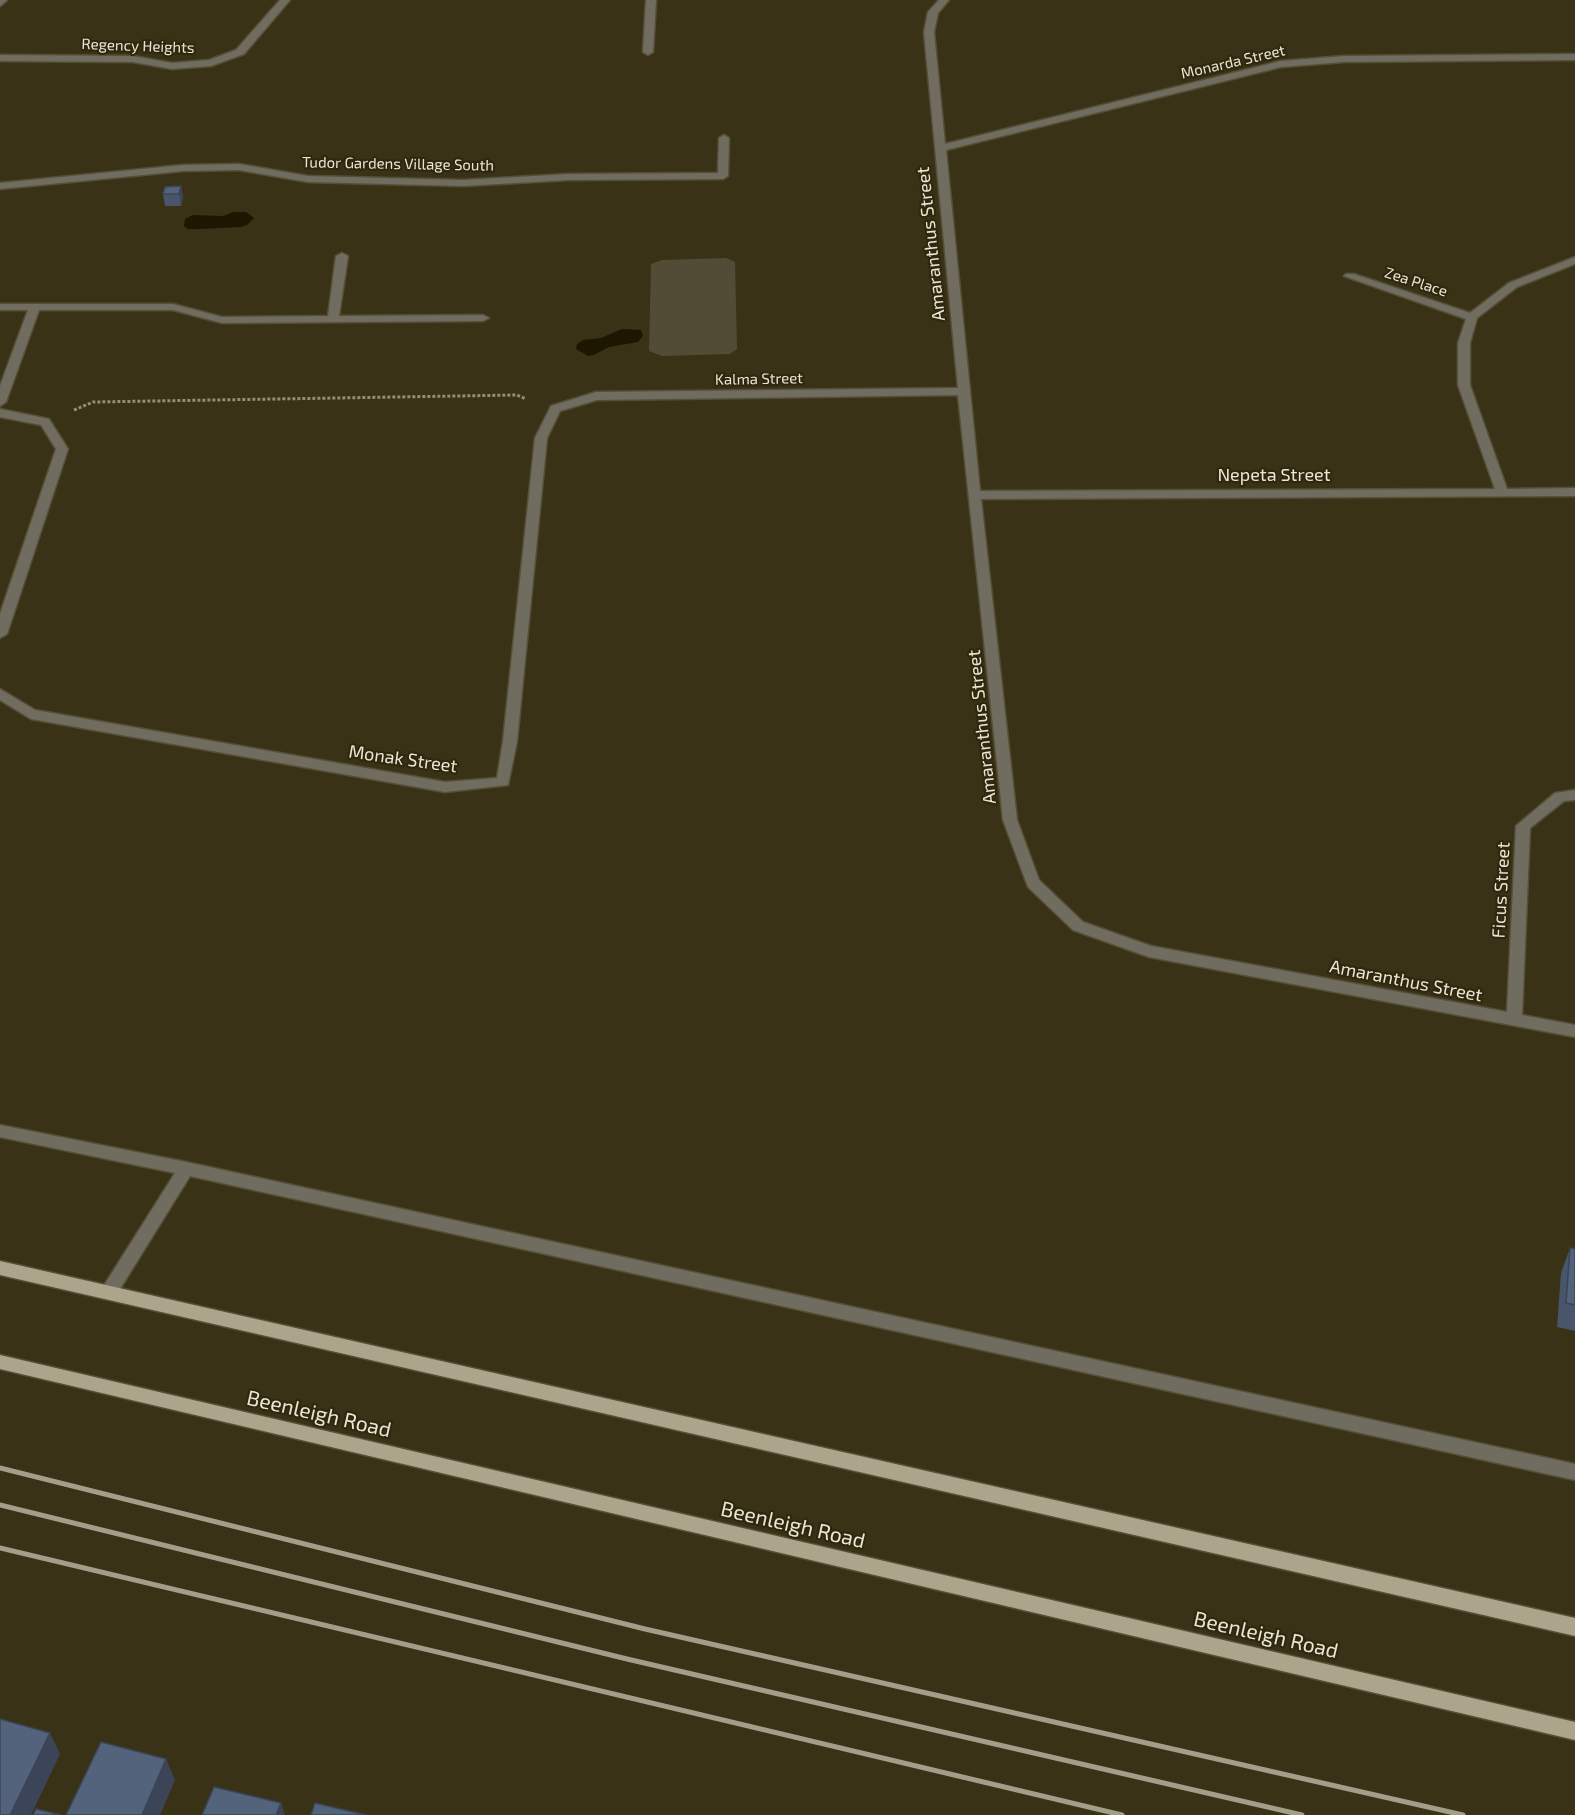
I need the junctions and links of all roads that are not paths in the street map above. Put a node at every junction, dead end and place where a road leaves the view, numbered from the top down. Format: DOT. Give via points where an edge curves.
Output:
graph roads {
  1 [pos="285,0"];
  2 [pos="651,0"];
  3 [pos="944,0"];
  4 [pos="648,52"];
  5 [pos="1575,57"];
  6 [pos="0,58"];
  7 [pos="724,138"];
  8 [pos="940,148"];
  9 [pos="0,186"];
  10 [pos="342,256"];
  11 [pos="1575,260"];
  12 [pos="1350,276"];
  13 [pos="0,307"];
  14 [pos="35,307"];
  15 [pos="1472,317"];
  16 [pos="483,318"];
  17 [pos="333,319"];
  18 [pos="964,391"];
  19 [pos="0,402"];
  20 [pos="555,409"];
  21 [pos="0,413"];
  22 [pos="1502,492"];
  23 [pos="1575,492"];
  24 [pos="974,495"];
  25 [pos="0,634"];
  26 [pos="0,694"];
  27 [pos="1575,795"];
  28 [pos="1514,1019"];
  29 [pos="1575,1031"];
  30 [pos="0,1131"];
  31 [pos="186,1169"];
  32 [pos="0,1268"];
  33 [pos="109,1292"];
  34 [pos="0,1362"];
  35 [pos="1575,1472"];
  36 [pos="1575,1627"];
  37 [pos="1575,1731"];
  1 -- 6 [label="street, Regency Heights" via="240,52 211,63 172,66 133,59"];
  2 -- 4 [label="street"];
  3 -- 8 [label="street, Amaranthus Street" via="933,12 929,32"];
  5 -- 8 [label="street, Monarda Street" via="1344,59 1281,64"];
  7 -- 9 [label="street, Tudor Gardens Village South" via="723,176 570,177 463,183 308,179 239,168 206,168"];
  8 -- 18 [label="street, Amaranthus Street"];
  10 -- 17 [label="street"];
  11 -- 15 [label="street" via="1513,285"];
  12 -- 15 [label="street, Zea Place"];
  13 -- 14 [label="street"];
  14 -- 17 [label="street" via="172,307 222,320"];
  14 -- 19 [label="street"];
  15 -- 22 [label="street" via="1464,343 1464,385"];
  16 -- 17 [label="street"];
  18 -- 20 [label="street, Kalma Street" via="596,396"];
  18 -- 24 [label="street, Amaranthus Street"];
  20 -- 26 [label="street, Monak Street" via="541,438 503,782 445,787 31,714"];
  21 -- 25 [label="street" via="45,422 62,449"];
  22 -- 23 [label="street, Nepeta Street"];
  22 -- 24 [label="street, Nepeta Street"];
  24 -- 28 [label="street, Amaranthus Street" via="1010,820 1033,883 1078,926 1149,951"];
  27 -- 28 [label="street, Ficus Street" via="1560,796 1523,826"];
  28 -- 29 [label="street, Amaranthus Street"];
  30 -- 31 [label="street"];
  31 -- 33 [label="street"];
  31 -- 35 [label="street"];
  32 -- 33 [label="main road"];
  33 -- 36 [label="main road"];
  34 -- 37 [label="main road, Beenleigh Road"];
}
